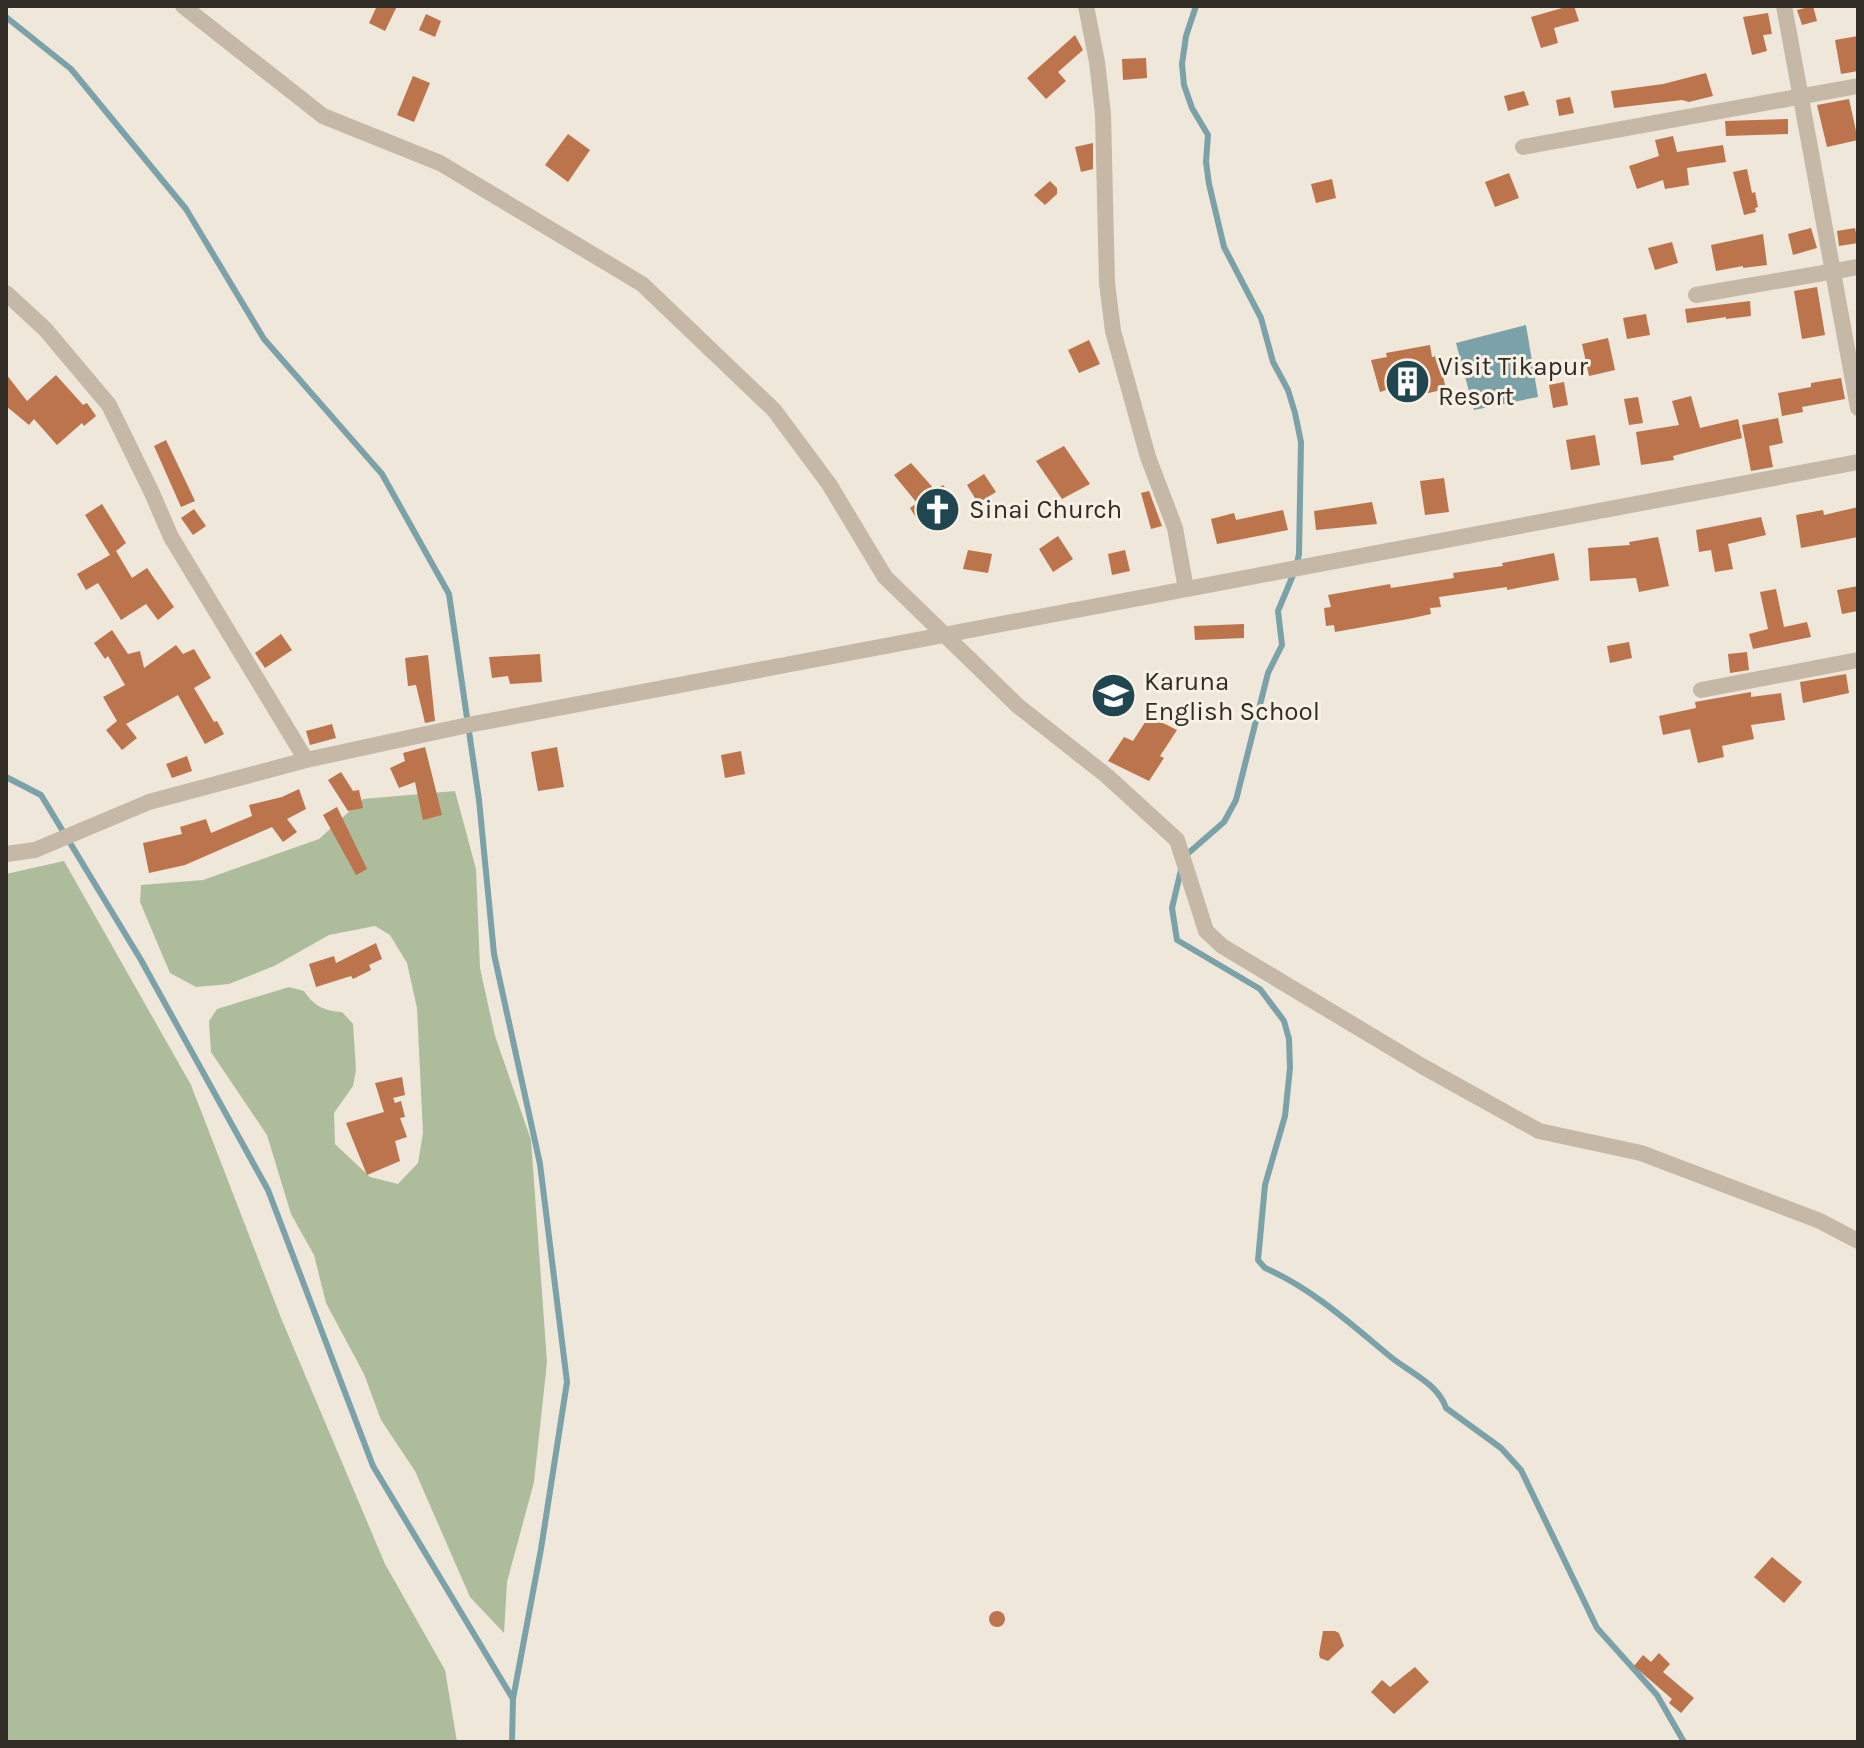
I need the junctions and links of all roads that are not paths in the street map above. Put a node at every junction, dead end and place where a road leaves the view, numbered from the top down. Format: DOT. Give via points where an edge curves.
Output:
graph roads {
  1 [pos="183,6"];
  2 [pos="1086,6"];
  3 [pos="1784,6"];
  4 [pos="1858,86"];
  5 [pos="1800,97"];
  6 [pos="1523,147"];
  7 [pos="1858,267"];
  8 [pos="1833,271"];
  9 [pos="6,293"];
  10 [pos="1696,295"];
  11 [pos="1858,408"];
  12 [pos="1858,462"];
  13 [pos="1186,589"];
  14 [pos="944,635"];
  15 [pos="1858,660"];
  16 [pos="1701,690"];
  17 [pos="306,760"];
  18 [pos="6,854"];
  19 [pos="1858,1241"];
  1 -- 14 [label="street" via="323,116 440,163 642,284 774,410 829,484 885,577"];
  2 -- 13 [label="street" via="1103,114 1113,331 1148,457 1175,528"];
  3 -- 5 [label="street"];
  4 -- 5 [label="street"];
  5 -- 6 [label="street"];
  5 -- 8 [label="street"];
  7 -- 8 [label="street"];
  8 -- 10 [label="street"];
  8 -- 11 [label="street"];
  9 -- 17 [label="street" via="45,329 109,405 171,537"];
  12 -- 13 [label="street"];
  13 -- 14 [label="street"];
  14 -- 17 [label="street"];
  14 -- 19 [label="street" via="1018,706 1177,840 1206,931 1222,946 1539,1131 1641,1153 1820,1221"];
  15 -- 16 [label="street"];
  17 -- 18 [label="street" via="149,802 35,850"];
}
